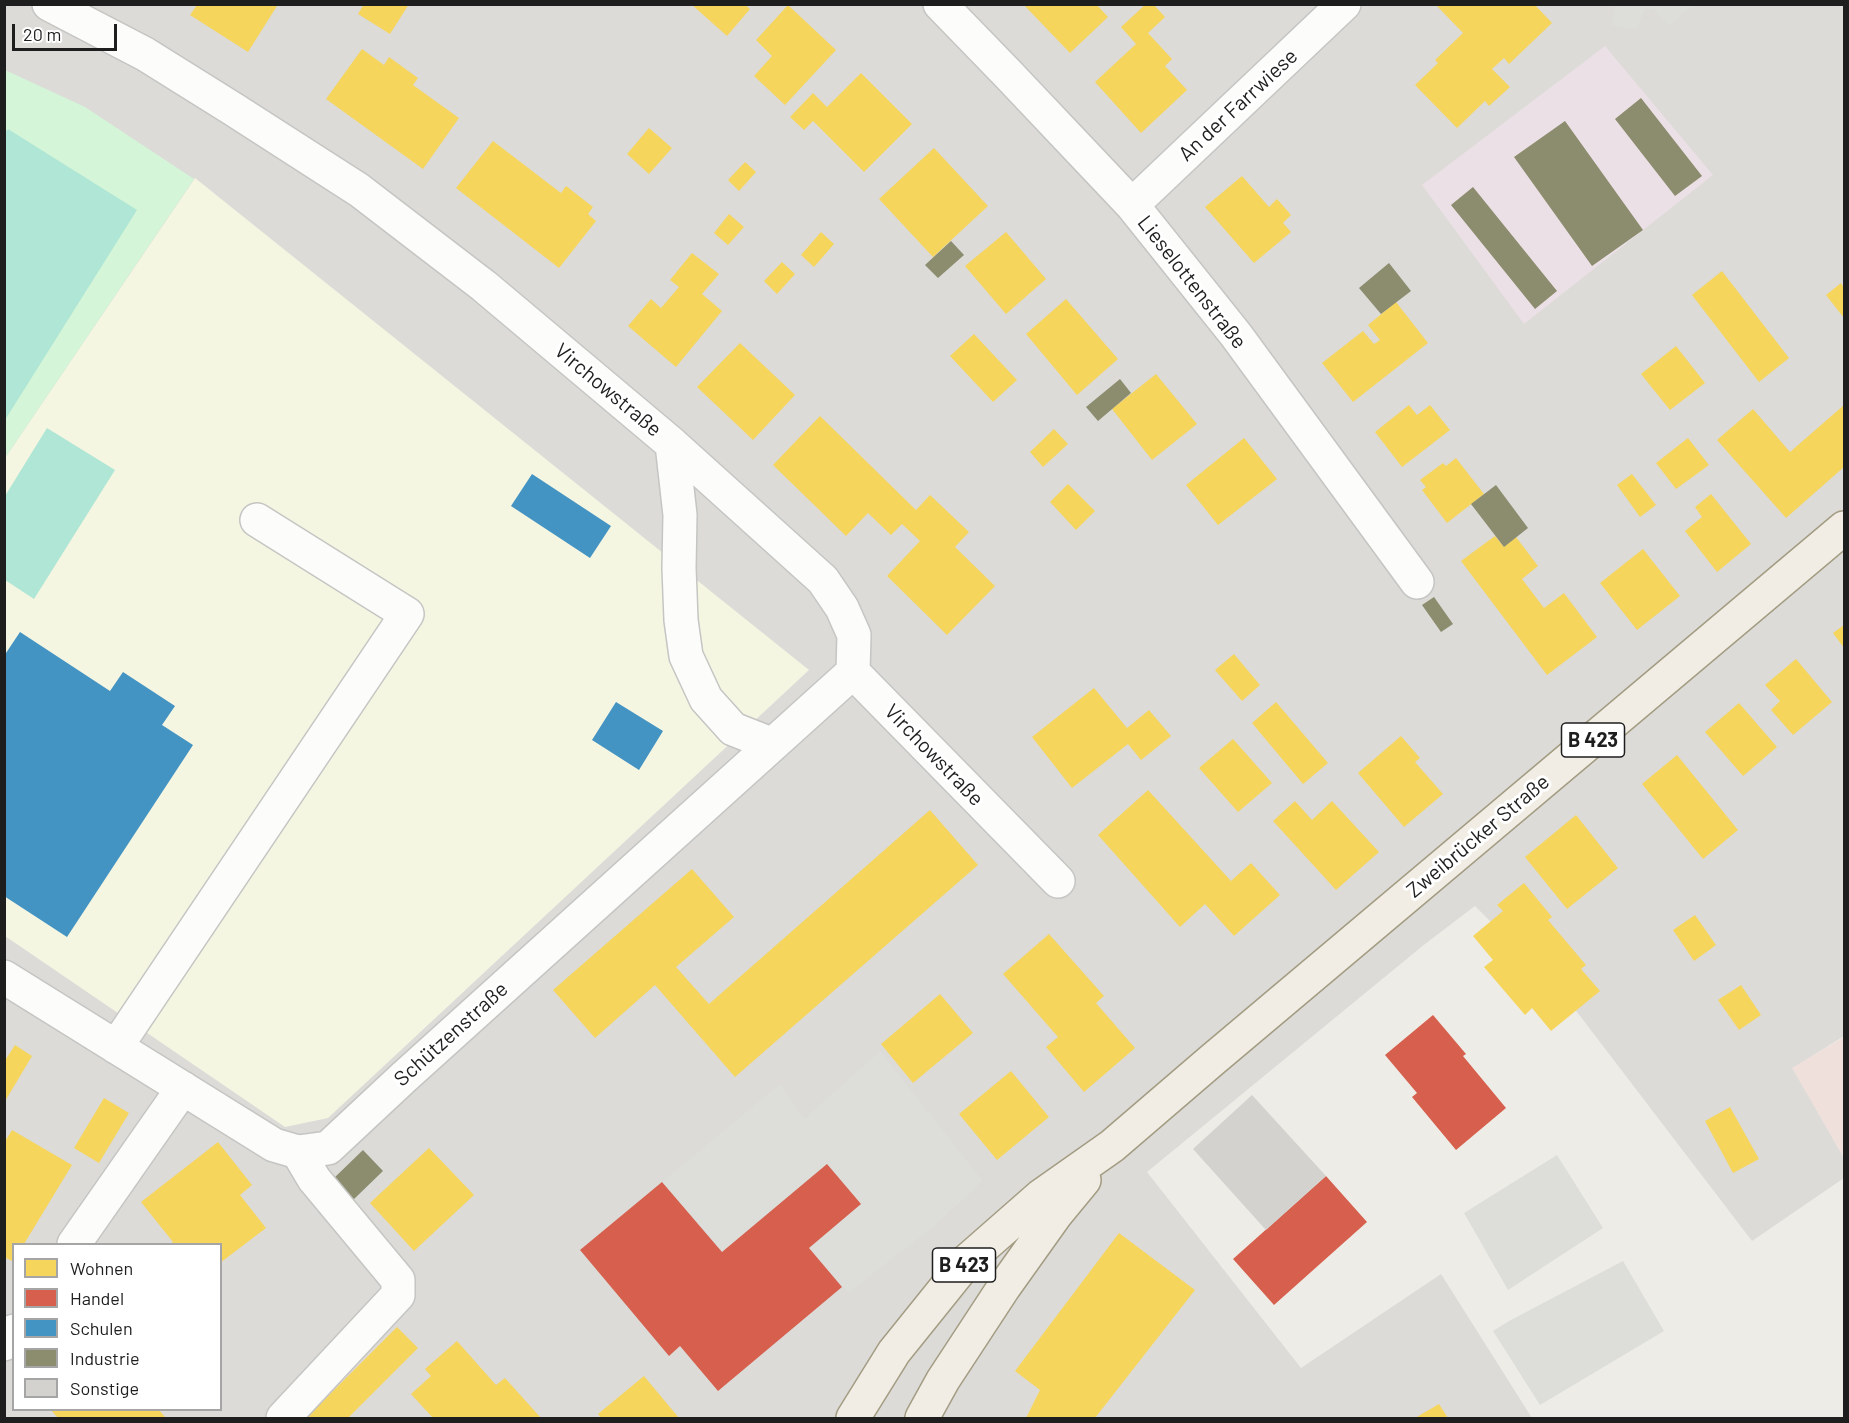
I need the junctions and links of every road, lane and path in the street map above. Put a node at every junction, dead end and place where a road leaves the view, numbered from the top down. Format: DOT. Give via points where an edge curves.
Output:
graph roads {
  1 [pos="49,4"];
  2 [pos="940,4"];
  3 [pos="1344,4"];
  4 [pos="1132,205"];
  5 [pos="672,444"];
  6 [pos="256,520"];
  7 [pos="1845,528"];
  8 [pos="1417,582"];
  9 [pos="853,672"];
  10 [pos="771,744"];
  11 [pos="1058,881"];
  12 [pos="4,977"];
  13 [pos="116,1047"];
  14 [pos="183,1088"];
  15 [pos="1112,1146"];
  16 [pos="298,1152"];
  17 [pos="75,1243"];
  18 [pos="283,1419"];
  19 [pos="853,1419"];
  20 [pos="922,1419"];
  1 -- 5 [label="street, Virchowstraße" via="145,54 359,190 484,286"];
  2 -- 4 [label="street, Lieselottenstraße"];
  3 -- 4 [label="street, An der Farrwiese"];
  4 -- 8 [label="street, Lieselottenstraße" via="1236,335"];
  5 -- 9 [label="street, Virchowstraße" via="823,580 854,635"];
  5 -- 10 [label="street" via="680,515 681,620 686,656 706,699 733,729"];
  6 -- 13 [label="street" via="407,614"];
  7 -- 15 [label="main road, Zweibrücker Straße / B 423"];
  9 -- 10 [label="street, Schützenstraße"];
  9 -- 11 [label="street, Virchowstraße"];
  10 -- 16 [label="street, Schützenstraße" via="328,1148"];
  12 -- 13 [label="street, Schützenstraße"];
  13 -- 14 [label="street, Schützenstraße"];
  14 -- 16 [label="street, Schützenstraße" via="274,1145"];
  14 -- 17 [label="street"];
  15 -- 19 [label="main road, Zweibrücker Straße / B 423" via="1041,1196 968,1260 894,1352"];
  15 -- 20 [label="main road, Zweibrücker Straße / B 423" via="1056,1214 1004,1287"];
  16 -- 18 [label="street" via="314,1179 398,1280 398,1295"];
}
